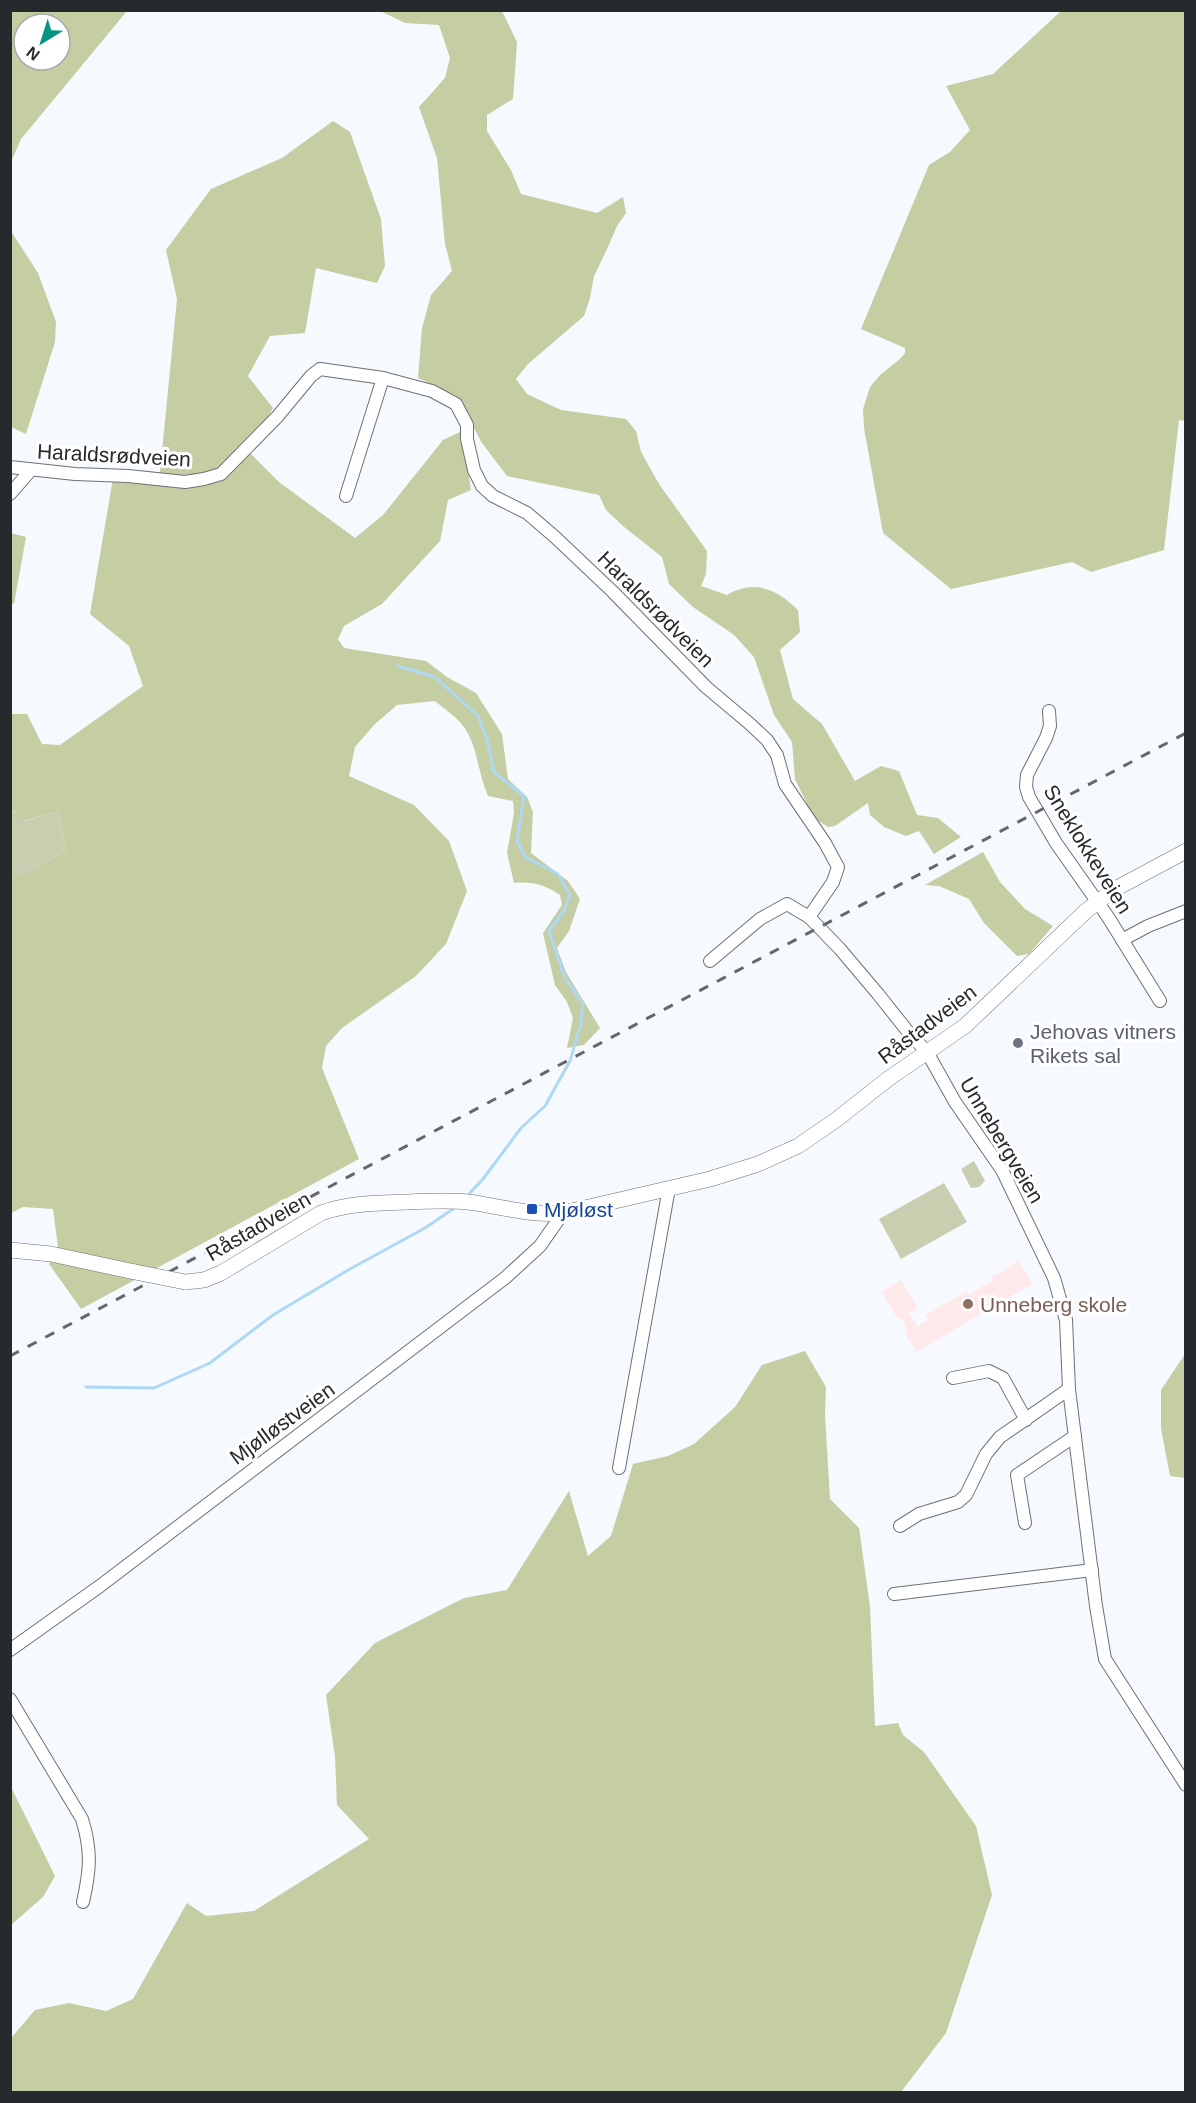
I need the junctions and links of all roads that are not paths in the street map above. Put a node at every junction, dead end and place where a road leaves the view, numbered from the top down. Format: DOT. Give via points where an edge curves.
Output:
graph roads {
  1 [pos="383,378"];
  2 [pos="10,467"];
  3 [pos="31,470"];
  4 [pos="10,494"];
  5 [pos="346,496"];
  6 [pos="1049,711"];
  7 [pos="1185,851"];
  8 [pos="1097,902"];
  9 [pos="1185,910"];
  10 [pos="809,917"];
  11 [pos="1122,939"];
  12 [pos="710,961"];
  13 [pos="1160,1001"];
  14 [pos="927,1052"];
  15 [pos="669,1188"];
  16 [pos="563,1213"];
  17 [pos="10,1251"];
  18 [pos="953,1378"];
  19 [pos="1069,1389"];
  20 [pos="1026,1419"];
  21 [pos="1075,1436"];
  22 [pos="619,1468"];
  23 [pos="1025,1523"];
  24 [pos="900,1526"];
  25 [pos="1092,1570"];
  26 [pos="894,1594"];
  27 [pos="10,1650"];
  28 [pos="10,1699"];
  29 [pos="1185,1785"];
  30 [pos="83,1902"];
  1 -- 3 [label="street, Haraldsrødveien" via="320,369 221,474 204,479 185,482"];
  1 -- 5 [label="street"];
  1 -- 10 [label="street, Haraldsrødveien" via="432,391 456,404 467,425 474,470 482,486 527,513 555,537 706,687 767,740 777,755 785,784 838,867 833,882"];
  2 -- 3 [label="street, Haraldsrødveien"];
  3 -- 4 [label="street"];
  6 -- 8 [label="street, Sneklokkeveien" via="1050,726 1027,775 1026,788 1056,843"];
  7 -- 8 [label="main road, Råstadveien"];
  8 -- 11 [label="street, Sneklokkeveien"];
  8 -- 14 [label="main road, Råstadveien" via="965,1026"];
  9 -- 11 [label="street"];
  10 -- 12 [label="street" via="787,904 760,919"];
  10 -- 14 [label="street"];
  11 -- 13 [label="street, Sneklokkeveien"];
  14 -- 15 [label="main road, Råstadveien" via="798,1146 741,1170"];
  14 -- 19 [label="street, Unnebergveien" via="955,1102 1006,1177 1054,1278 1066,1320"];
  15 -- 16 [label="main road, Råstadveien"];
  15 -- 22 [label="street"];
  16 -- 17 [label="main road, Råstadveien, bridge" via="524,1213 448,1201 335,1208 321,1212 220,1273 185,1282 51,1254"];
  16 -- 27 [label="street, Mjølløstveien" via="540,1246 505,1278"];
  18 -- 20 [label="street" via="988,1371 1004,1378"];
  19 -- 20 [label="street"];
  19 -- 21 [label="street, Unnebergveien"];
  20 -- 24 [label="street" via="999,1437 966,1495 958,1502 919,1514"];
  21 -- 23 [label="street" via="1017,1475"];
  21 -- 25 [label="street, Unnebergveien"];
  25 -- 26 [label="street"];
  25 -- 29 [label="street, Unnebergveien" via="1105,1659"];
  28 -- 30 [label="street" via="82,1819 88,1838 90,1873"];
}
